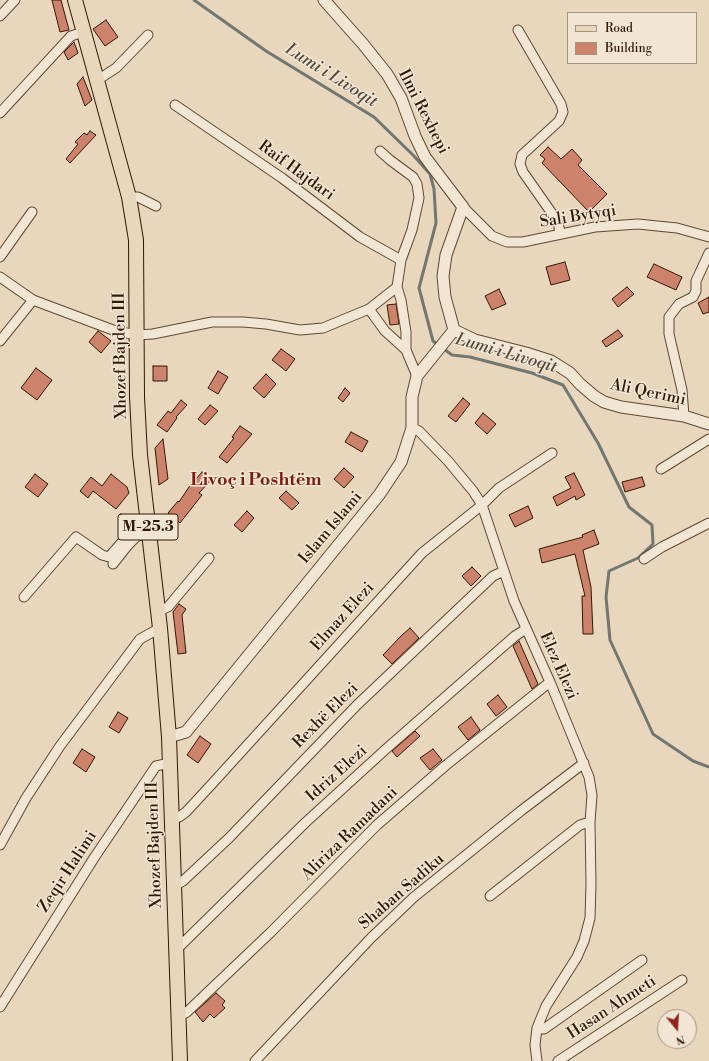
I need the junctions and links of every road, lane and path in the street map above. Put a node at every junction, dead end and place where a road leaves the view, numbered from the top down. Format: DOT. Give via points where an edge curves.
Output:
graph roads {
  1 [pos="15,0"];
  2 [pos="75,0"];
  3 [pos="324,0"];
  4 [pos="0,16"];
  5 [pos="518,30"];
  6 [pos="83,32"];
  7 [pos="148,35"];
  8 [pos="96,81"];
  9 [pos="175,105"];
  10 [pos="0,113"];
  11 [pos="380,151"];
  12 [pos="128,197"];
  13 [pos="156,206"];
  14 [pos="463,207"];
  15 [pos="32,212"];
  16 [pos="560,233"];
  17 [pos="709,237"];
  18 [pos="709,253"];
  19 [pos="0,257"];
  20 [pos="400,260"];
  21 [pos="0,277"];
  22 [pos="397,287"];
  23 [pos="33,300"];
  24 [pos="369,309"];
  25 [pos="452,333"];
  26 [pos="136,335"];
  27 [pos="0,341"];
  28 [pos="406,350"];
  29 [pos="417,376"];
  30 [pos="684,416"];
  31 [pos="709,424"];
  32 [pos="412,428"];
  33 [pos="709,439"];
  34 [pos="552,453"];
  35 [pos="661,470"];
  36 [pos="482,505"];
  37 [pos="146,515"];
  38 [pos="709,523"];
  39 [pos="149,534"];
  40 [pos="209,558"];
  41 [pos="644,559"];
  42 [pos="113,564"];
  43 [pos="504,571"];
  44 [pos="24,597"];
  45 [pos="158,611"];
  46 [pos="160,628"];
  47 [pos="526,629"];
  48 [pos="550,682"];
  49 [pos="169,738"];
  50 [pos="170,763"];
  51 [pos="584,763"];
  52 [pos="172,818"];
  53 [pos="590,822"];
  54 [pos="0,845"];
  55 [pos="174,886"];
  56 [pos="490,896"];
  57 [pos="176,950"];
  58 [pos="642,960"];
  59 [pos="682,980"];
  60 [pos="0,1007"];
  61 [pos="178,1017"];
  62 [pos="537,1028"];
  63 [pos="180,1061"];
  64 [pos="255,1061"];
  65 [pos="537,1061"];
  66 [pos="558,1061"];
  1 -- 4 [label="street"];
  2 -- 6 [label="main road, Xhozef Bajden III / M-25.3"];
  3 -- 14 [label="street, Ilmi Rexhepi" via="387,74 401,98 425,156"];
  5 -- 16 [label="street" via="561,104 563,112 559,121 522,155 520,164 558,222"];
  6 -- 8 [label="main road, Xhozef Bajden III / M-25.3"];
  6 -- 10 [label="street" via="71,36"];
  7 -- 8 [label="street" via="116,68"];
  8 -- 12 [label="main road, Xhozef Bajden III / M-25.3"];
  9 -- 20 [label="street, Raif Hajdari" via="282,178 360,237"];
  11 -- 20 [label="street" via="413,177 417,184 419,198 412,230"];
  12 -- 13 [label="street" via="138,197"];
  12 -- 26 [label="main road, Xhozef Bajden III / M-25.3" via="136,240"];
  14 -- 16 [label="street, Sali Bytyqi" via="492,236 507,242 522,242"];
  14 -- 25 [label="street" via="446,255 443,276"];
  15 -- 19 [label="street"];
  16 -- 17 [label="street, Sali Bytyqi" via="638,224 677,228"];
  18 -- 30 [label="street" via="696,281 693,297 679,304 669,317 669,334 682,390"];
  20 -- 22 [label="street"];
  21 -- 23 [label="street"];
  22 -- 24 [label="street"];
  22 -- 28 [label="street" via="406,332"];
  23 -- 26 [label="street" via="114,330"];
  23 -- 27 [label="street"];
  24 -- 26 [label="street" via="323,328 300,330 266,324 212,322"];
  24 -- 28 [label="street" via="385,331"];
  25 -- 29 [label="street"];
  25 -- 30 [label="street, Ali Qerimi" via="551,361 570,373 604,402"];
  26 -- 37 [label="main road, Xhozef Bajden III / M-25.3" via="140,455"];
  28 -- 29 [label="street"];
  29 -- 32 [label="street, Islam Islami" via="412,397"];
  30 -- 31 [label="street, Ali Qerimi"];
  32 -- 36 [label="street, Elez Elezi" via="419,431 448,461"];
  32 -- 49 [label="street, Islam Islami" via="401,462 379,495 186,732"];
  33 -- 35 [label="street"];
  34 -- 36 [label="street, Elmaz Elezi" via="499,488"];
  36 -- 43 [label="street, Elez Elezi"];
  36 -- 52 [label="street, Elmaz Elezi" via="422,553 186,812"];
  37 -- 39 [label="main road, Xhozef Bajden III / M-25.3"];
  37 -- 44 [label="street" via="109,557 102,555 76,536"];
  38 -- 41 [label="street"];
  39 -- 42 [label="street" via="137,536"];
  39 -- 45 [label="main road, Xhozef Bajden III / M-25.3"];
  40 -- 45 [label="street" via="168,607"];
  43 -- 47 [label="street, Elez Elezi"];
  43 -- 55 [label="street, Rexhë Elezi" via="493,576 357,705 230,838 183,881"];
  45 -- 46 [label="main road, Xhozef Bajden III / M-25.3"];
  46 -- 49 [label="main road, Xhozef Bajden III / M-25.3"];
  46 -- 54 [label="street" via="140,639 95,698 26,798"];
  47 -- 48 [label="street, Elez Elezi"];
  47 -- 57 [label="street, Idriz Elezi" via="515,636 318,812"];
  48 -- 51 [label="street, Elez Elezi"];
  48 -- 61 [label="street, Aliriza Ramadani" via="445,766 377,825 271,932 187,1012"];
  49 -- 50 [label="main road, Xhozef Bajden III / M-25.3"];
  50 -- 52 [label="main road, Xhozef Bajden III / M-25.3"];
  50 -- 60 [label="street, Zeqir Halimi" via="156,766 94,858"];
  51 -- 53 [label="street, Elez Elezi" via="592,794"];
  51 -- 64 [label="street, Shaban Sadiku" via="414,897 371,938"];
  52 -- 55 [label="main road, Xhozef Bajden III / M-25.3"];
  53 -- 56 [label="street" via="580,825"];
  53 -- 62 [label="street, Elez Elezi" via="590,918 577,957 546,1006"];
  55 -- 57 [label="main road, Xhozef Bajden III / M-25.3"];
  57 -- 61 [label="main road, Xhozef Bajden III / M-25.3"];
  58 -- 62 [label="street" via="544,1029"];
  59 -- 66 [label="street, Hasan Ahmeti"];
  61 -- 63 [label="main road, Xhozef Bajden III / M-25.3"];
  62 -- 65 [label="street, Elez Elezi"];
}
